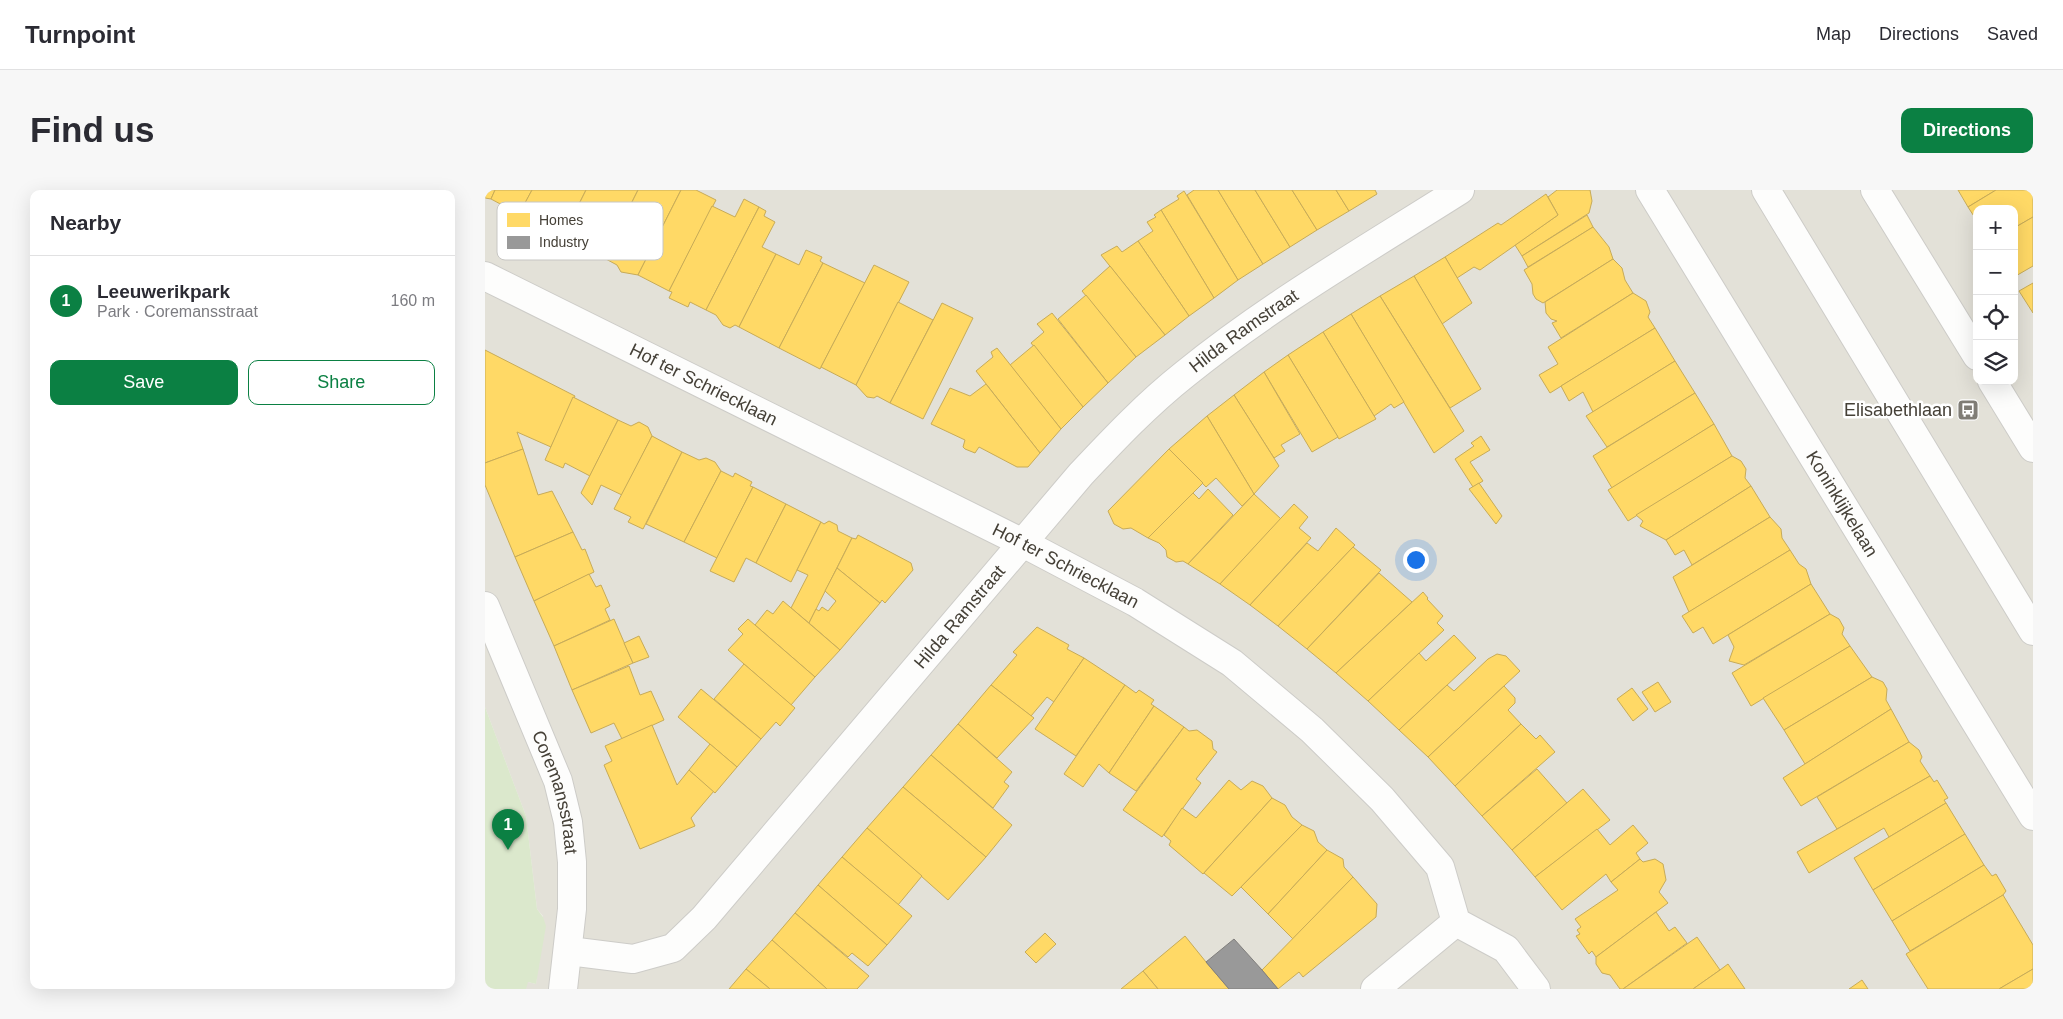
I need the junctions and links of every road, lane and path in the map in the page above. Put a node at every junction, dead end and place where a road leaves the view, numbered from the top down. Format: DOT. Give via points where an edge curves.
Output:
graph roads {
  1 [pos="1460,190"];
  2 [pos="1650,190"];
  3 [pos="1766,190"];
  4 [pos="1875,190"];
  5 [pos="485,276"];
  6 [pos="1973,349"];
  7 [pos="1994,385"];
  8 [pos="2033,448"];
  9 [pos="1023,543"];
  10 [pos="485,606"];
  11 [pos="2033,631"];
  12 [pos="2033,816"];
  13 [pos="1456,922"];
  14 [pos="569,951"];
  15 [pos="563,989"];
  16 [pos="1375,989"];
  17 [pos="1536,989"];
  1 -- 9 [label="street, Hilda Ramstraat" via="1243,329 1184,374 1130,422"];
  2 -- 12 [label="street, Koninklijkelaan"];
  3 -- 11 [label="street"];
  4 -- 6 [label="street"];
  5 -- 9 [label="street, Hof ter Schriecklaan"];
  7 -- 8 [label="street"];
  9 -- 13 [label="street, Hof ter Schriecklaan" via="1135,602 1232,663 1312,730 1382,799 1440,867"];
  9 -- 14 [label="street, Hilda Ramstraat" via="704,918 673,948 633,959"];
  10 -- 14 [label="street, Coremansstraat" via="558,781 568,822 572,862"];
  13 -- 16 [label="street"];
  13 -- 17 [label="street" via="1506,949"];
  14 -- 15 [label="street, Coremansstraat"];
}
